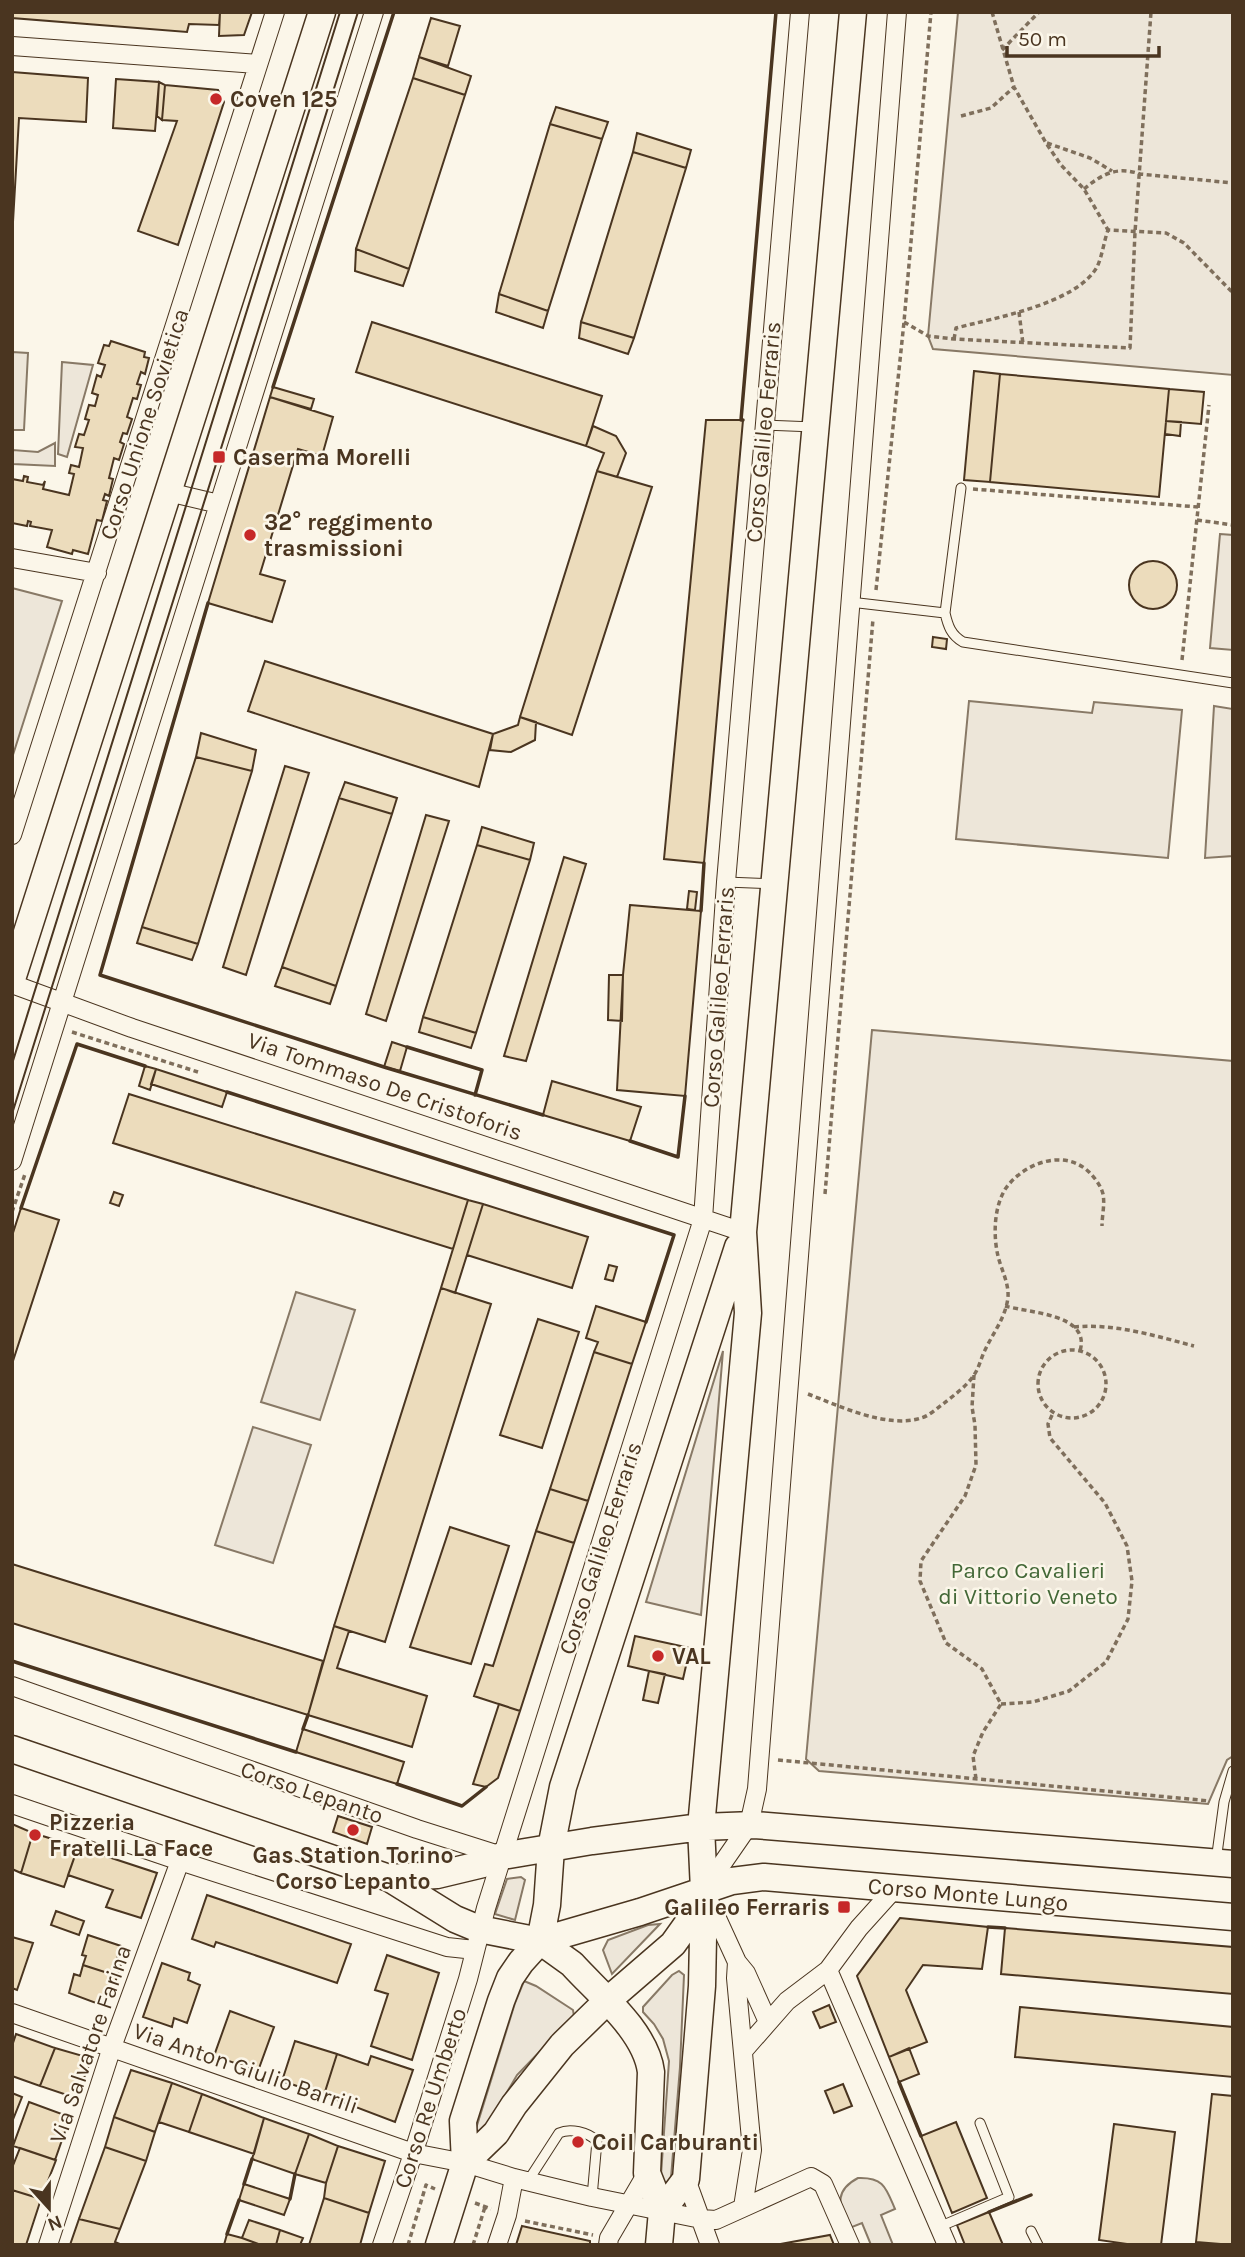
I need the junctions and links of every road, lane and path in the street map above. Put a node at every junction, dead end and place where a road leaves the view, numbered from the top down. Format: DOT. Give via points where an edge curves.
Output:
graph roads {
  1 [pos="275,12"];
  2 [pos="322,12"];
  3 [pos="374,12"];
  4 [pos="800,12"];
  5 [pos="853,12"];
  6 [pos="897,12"];
  7 [pos="931,12"];
  8 [pos="992,12"];
  9 [pos="1039,12"];
  10 [pos="1151,12"];
  11 [pos="12,46"];
  12 [pos="1002,50"];
  13 [pos="258,64"];
  14 [pos="1014,87"];
  15 [pos="961,116"];
  16 [pos="1046,143"];
  17 [pos="1112,171"];
  18 [pos="1140,174"];
  19 [pos="1233,183"];
  20 [pos="1084,189"];
  21 [pos="1108,230"];
  22 [pos="1135,232"];
  23 [pos="1233,293"];
  24 [pos="1019,312"];
  25 [pos="904,322"];
  26 [pos="954,339"];
  27 [pos="1023,344"];
  28 [pos="1209,405"];
  29 [pos="764,425"];
  30 [pos="816,427"];
  31 [pos="961,488"];
  32 [pos="168,492"];
  33 [pos="219,504"];
  34 [pos="1198,507"];
  35 [pos="1197,520"];
  36 [pos="1233,524"];
  37 [pos="12,558"];
  38 [pos="97,573"];
  39 [pos="850,602"];
  40 [pos="874,605"];
  41 [pos="945,613"];
  42 [pos="1180,675"];
  43 [pos="1233,683"];
  44 [pos="12,835"];
  45 [pos="726,882"];
  46 [pos="774,884"];
  47 [pos="12,979"];
  48 [pos="12,984"];
  49 [pos="62,1004"];
  50 [pos="71,1032"];
  51 [pos="201,1073"];
  52 [pos="12,1161"];
  53 [pos="824,1200"];
  54 [pos="704,1219"];
  55 [pos="1102,1226"];
  56 [pos="743,1232"];
  57 [pos="1005,1306"];
  58 [pos="1074,1327"];
  59 [pos="1194,1346"];
  60 [pos="1080,1351"];
  61 [pos="974,1375"];
  62 [pos="808,1394"];
  63 [pos="1053,1413"];
  64 [pos="12,1686"];
  65 [pos="1001,1704"];
  66 [pos="12,1749"];
  67 [pos="775,1760"];
  68 [pos="1233,1771"];
  69 [pos="976,1779"];
  70 [pos="1224,1802"];
  71 [pos="12,1804"];
  72 [pos="749,1825"];
  73 [pos="701,1827"];
  74 [pos="551,1848"];
  75 [pos="502,1856"];
  76 [pos="180,1861"];
  77 [pos="1224,1863"];
  78 [pos="388,1878"];
  79 [pos="896,1887"];
  80 [pos="704,1890"];
  81 [pos="1233,1917"];
  82 [pos="477,1940"];
  83 [pos="540,1941"];
  84 [pos="737,1962"];
  85 [pos="828,1970"];
  86 [pos="607,2001"];
  87 [pos="12,2013"];
  88 [pos="768,2022"];
  89 [pos="112,2047"];
  90 [pos="744,2050"];
  91 [pos="979,2123"];
  92 [pos="413,2153"];
  93 [pos="465,2163"];
  94 [pos="647,2173"];
  95 [pos="685,2179"];
  96 [pos="521,2180"];
  97 [pos="426,2185"];
  98 [pos="592,2197"];
  99 [pos="629,2204"];
  100 [pos="485,2207"];
  101 [pos="743,2207"];
  102 [pos="662,2211"];
  103 [pos="701,2219"];
  104 [pos="528,2222"];
  105 [pos="939,2227"];
  106 [pos="1031,2231"];
  107 [pos="601,2240"];
  108 [pos="48,2245"];
  109 [pos="382,2245"];
  110 [pos="408,2245"];
  111 [pos="439,2245"];
  112 [pos="473,2245"];
  113 [pos="497,2245"];
  114 [pos="659,2245"];
  115 [pos="710,2245"];
  116 [pos="850,2245"];
  117 [pos="947,2245"];
  118 [pos="1038,2245"];
  1 -- 13 [label="street, Corso Unione Sovietica"];
  2 -- 32 [label="main road, Corso Unione Sovietica"];
  3 -- 33 [label="street"];
  4 -- 29 [label="street, Corso Galileo Ferraris"];
  5 -- 30 [label="main road, Corso Galileo Ferraris"];
  6 -- 39 [label="street"];
  7 -- 25 [label="path"];
  8 -- 12 [label="path"];
  9 -- 12 [label="path"];
  10 -- 18 [label="path"];
  11 -- 13 [label="street"];
  12 -- 14 [label="path"];
  13 -- 38 [label="street, Corso Unione Sovietica"];
  14 -- 15 [label="path" via="991,108"];
  14 -- 16 [label="path"];
  16 -- 17 [label="path"];
  16 -- 20 [label="path"];
  17 -- 18 [label="path"];
  17 -- 20 [label="path"];
  18 -- 19 [label="path"];
  18 -- 22 [label="path"];
  20 -- 21 [label="path"];
  21 -- 22 [label="path"];
  21 -- 24 [label="path" via="1097,266 1081,284"];
  22 -- 23 [label="path" via="1167,233 1184,243"];
  22 -- 27 [label="path" via="1130,348"];
  24 -- 26 [label="path" via="956,328"];
  24 -- 27 [label="path"];
  25 -- 26 [label="path" via="928,336"];
  25 -- 40 [label="path"];
  26 -- 27 [label="path"];
  28 -- 34 [label="path"];
  29 -- 30 [label="lane"];
  29 -- 45 [label="street, Corso Galileo Ferraris"];
  30 -- 46 [label="main road, Corso Galileo Ferraris"];
  31 -- 34 [label="path"];
  31 -- 41 [label="lane"];
  32 -- 33 [label="street, Corso Unione Sovietica"];
  32 -- 47 [label="main road, Corso Unione Sovietica"];
  33 -- 49 [label="street"];
  34 -- 35 [label="path"];
  35 -- 36 [label="path"];
  35 -- 42 [label="path"];
  37 -- 38 [label="street"];
  38 -- 44 [label="street, Corso Unione Sovietica"];
  39 -- 40 [label="lane"];
  39 -- 72 [label="street" via="757,1789"];
  40 -- 41 [label="lane"];
  40 -- 53 [label="path"];
  41 -- 42 [label="lane" via="948,627 963,642"];
  42 -- 43 [label="lane"];
  45 -- 46 [label="lane"];
  45 -- 54 [label="street, Corso Galileo Ferraris"];
  46 -- 56 [label="main road, Corso Galileo Ferraris"];
  48 -- 49 [label="street, Via Tommaso De Cristoforis"];
  49 -- 52 [label="street"];
  49 -- 54 [label="street, Via Tommaso De Cristoforis"];
  50 -- 51 [label="path"];
  54 -- 56 [label="street, Via Tommaso De Cristoforis"];
  54 -- 75 [label="street, Corso Galileo Ferraris"];
  55 -- 57 [label="path" via="1103,1193 1083,1167 1051,1160 1017,1175 1004,1191 995,1233 1008,1297"];
  56 -- 73 [label="main road, Corso Galileo Ferraris" via="748,1313"];
  56 -- 74 [label="main road, Corso Galileo Ferraris" via="563,1787"];
  57 -- 58 [label="path" via="1048,1315"];
  57 -- 61 [label="path" via="1003,1319"];
  58 -- 59 [label="path" via="1091,1325 1148,1334"];
  58 -- 60 [label="path" via="1083,1341"];
  60 -- 63 [label="path" via="1059,1352 1043,1366 1038,1387"];
  60 -- 63 [label="path" via="1100,1364 1106,1386 1103,1398 1087,1415 1064,1418"];
  61 -- 62 [label="path" via="924,1418 908,1422 881,1419"];
  61 -- 65 [label="path" via="976,1465 965,1496 921,1561 920,1581 946,1643 982,1669"];
  63 -- 65 [label="path" via="1048,1424 1050,1438 1105,1503 1127,1546 1132,1581 1128,1619 1106,1662 1069,1692 1033,1702"];
  64 -- 75 [label="street, Corso Lepanto"];
  65 -- 69 [label="path" via="972,1756"];
  66 -- 78 [label="main road"];
  67 -- 69 [label="path"];
  68 -- 70 [label="lane"];
  69 -- 70 [label="path"];
  70 -- 77 [label="lane"];
  71 -- 76 [label="street"];
  72 -- 73 [label="main road"];
  72 -- 77 [label="main road"];
  72 -- 80 [label="street"];
  73 -- 74 [label="main road"];
  73 -- 80 [label="main road, Corso Galileo Ferraris"];
  74 -- 75 [label="main road"];
  74 -- 83 [label="main road, Corso Galileo Ferraris"];
  75 -- 78 [label="main road" via="437,1875"];
  75 -- 82 [label="street, Corso Galileo Ferraris"];
  76 -- 82 [label="street" via="447,1947"];
  76 -- 89 [label="street, Via Salvatore Farina"];
  78 -- 82 [label="main road" via="455,1919"];
  79 -- 80 [label="main road, Corso Monte Lungo" via="764,1877"];
  79 -- 81 [label="main road, Corso Monte Lungo"];
  79 -- 85 [label="street"];
  80 -- 83 [label="main road, Corso Monte Lungo"];
  80 -- 84 [label="street"];
  80 -- 86 [label="main road" via="694,1916 673,1944"];
  80 -- 95 [label="main road, Corso Galileo Ferraris" via="702,1986"];
  82 -- 83 [label="main road"];
  82 -- 92 [label="street, Corso Re Umberto"];
  83 -- 86 [label="main road" via="572,1964"];
  83 -- 93 [label="main road" via="510,1978 501,2001 463,2121"];
  84 -- 88 [label="street"];
  84 -- 90 [label="street"];
  85 -- 88 [label="street"];
  85 -- 105 [label="street"];
  86 -- 93 [label="main road" via="562,2045 496,2133"];
  86 -- 94 [label="main road" via="641,2040 650,2059"];
  87 -- 89 [label="street, Via Anton Giulio Barrili"];
  88 -- 90 [label="street"];
  89 -- 92 [label="street, Via Anton Giulio Barrili"];
  89 -- 108 [label="street, Via Salvatore Farina"];
  90 -- 101 [label="street" via="752,2150"];
  91 -- 105 [label="lane" via="1009,2197"];
  92 -- 93 [label="street, Via Anton Giulio Barrili"];
  92 -- 109 [label="street, Corso Re Umberto"];
  93 -- 96 [label="street, Via Anton Giulio Barrili"];
  93 -- 111 [label="main road"];
  94 -- 99 [label="street"];
  94 -- 102 [label="main road"];
  95 -- 102 [label="main road"];
  95 -- 103 [label="street"];
  96 -- 98 [label="street, Via Anton Giulio Barrili"];
  96 -- 98 [label="lane" via="566,2129 597,2141"];
  96 -- 113 [label="street"];
  97 -- 110 [label="path"];
  98 -- 99 [label="street, Via Anton Giulio Barrili"];
  99 -- 102 [label="street, Via Anton Giulio Barrili"];
  99 -- 107 [label="street" via="609,2238"];
  100 -- 112 [label="path"];
  101 -- 103 [label="street" via="716,2220"];
  101 -- 116 [label="street" via="811,2177 823,2185"];
  102 -- 103 [label="street, Via Anton Giulio Barrili"];
  102 -- 114 [label="main road"];
  103 -- 115 [label="street"];
  104 -- 107 [label="path"];
  105 -- 117 [label="street"];
  106 -- 118 [label="lane"];
}
